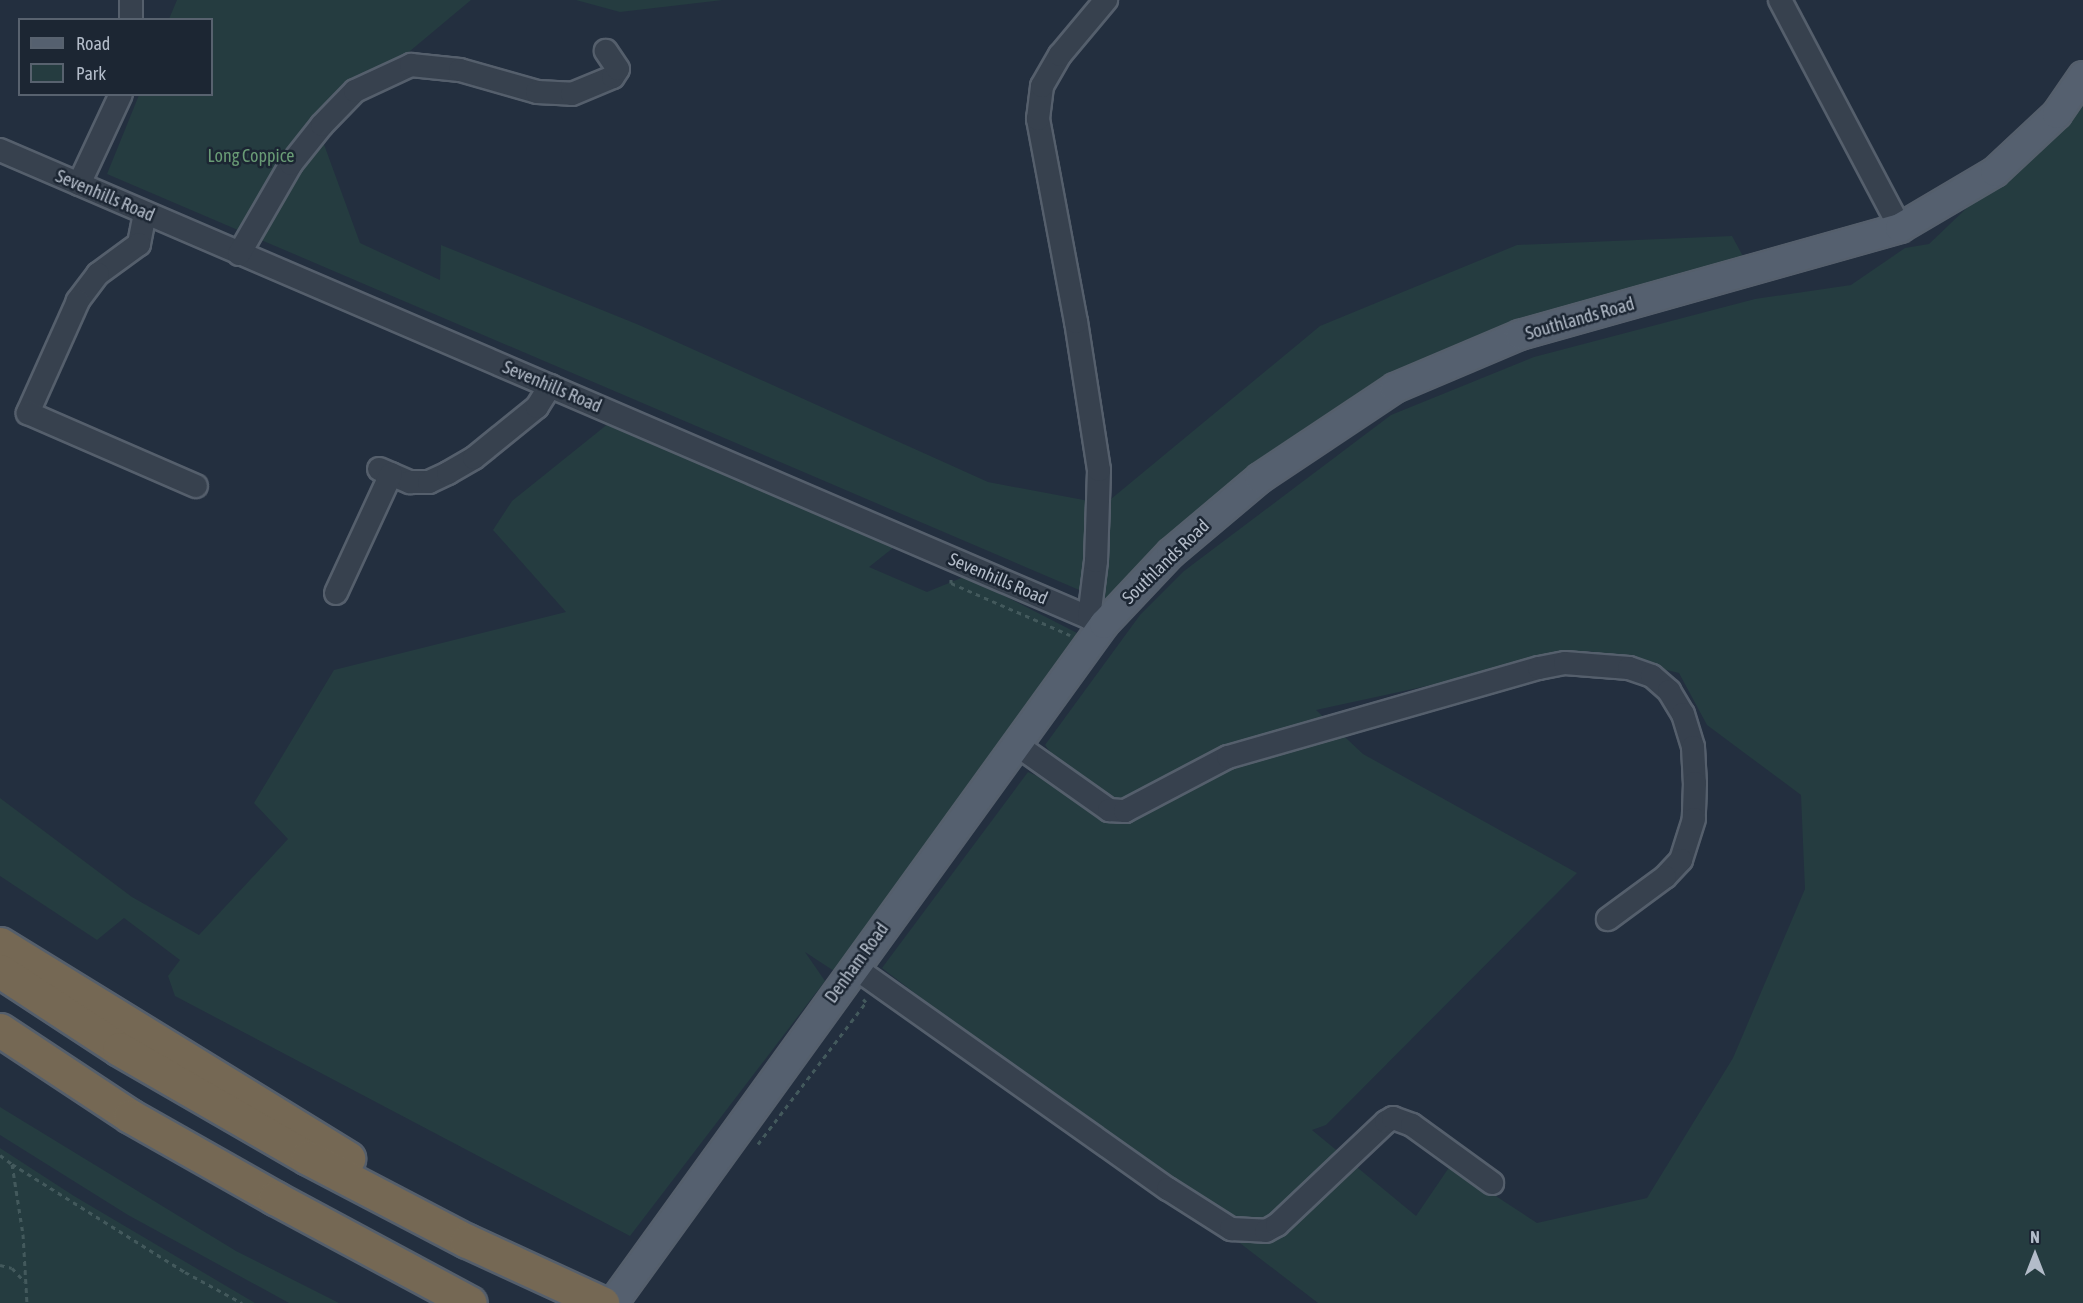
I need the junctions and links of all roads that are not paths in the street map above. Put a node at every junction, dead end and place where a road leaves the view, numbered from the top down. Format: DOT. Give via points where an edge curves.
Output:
graph roads {
  1 [pos="131,0"];
  2 [pos="1106,0"];
  3 [pos="1780,0"];
  4 [pos="131,18"];
  5 [pos="606,51"];
  6 [pos="2083,76"];
  7 [pos="120,96"];
  8 [pos="0,150"];
  9 [pos="79,184"];
  10 [pos="145,213"];
  11 [pos="1900,228"];
  12 [pos="239,254"];
  13 [pos="550,386"];
  14 [pos="196,486"];
  15 [pos="336,593"];
  16 [pos="1096,621"];
  17 [pos="1017,745"];
  18 [pos="1608,919"];
  19 [pos="0,944"];
  20 [pos="0,956"];
  21 [pos="854,967"];
  22 [pos="0,971"];
  23 [pos="0,1029"];
  24 [pos="119,1049"];
  25 [pos="1492,1183"];
  26 [pos="467,1240"];
  27 [pos="470,1303"];
  28 [pos="602,1303"];
  29 [pos="613,1303"];
  1 -- 4 [label="street"];
  2 -- 16 [label="street" via="1060,55 1042,86 1038,119 1099,470"];
  3 -- 11 [label="street"];
  5 -- 12 [label="street" via="618,69 613,77 572,94 537,92 460,70 411,65 355,91 291,164"];
  6 -- 11 [label="main road, Southlands Road" via="2057,114 1995,172"];
  7 -- 9 [label="street"];
  8 -- 9 [label="street, Sevenhills Road"];
  9 -- 10 [label="street, Sevenhills Road"];
  10 -- 12 [label="street, Sevenhills Road"];
  10 -- 14 [label="street" via="140,244 98,274 78,301 28,413"];
  11 -- 16 [label="main road, Southlands Road" via="1520,335 1395,388 1260,478"];
  12 -- 13 [label="street, Sevenhills Road"];
  13 -- 15 [label="street" via="529,413 474,458 448,473 429,482 410,482 385,472"];
  13 -- 16 [label="street, Sevenhills Road"];
  16 -- 17 [label="main road, Denham Road"];
  17 -- 18 [label="street" via="1109,810 1125,811 1228,758 1539,668 1566,663 1629,668 1652,676 1669,691 1683,714 1693,747 1694,819 1681,860 1665,877"];
  17 -- 21 [label="main road, Denham Road"];
  19 -- 26 [label="highway" via="322,1140"];
  20 -- 24 [label="highway"];
  21 -- 25 [label="street" via="1168,1189 1231,1229 1266,1230 1277,1225 1393,1118 1412,1125"];
  21 -- 29 [label="main road, Denham Road"];
  22 -- 24 [label="highway"];
  23 -- 27 [label="highway" via="130,1116"];
  24 -- 26 [label="highway" via="308,1158"];
  26 -- 28 [label="highway"];
}
